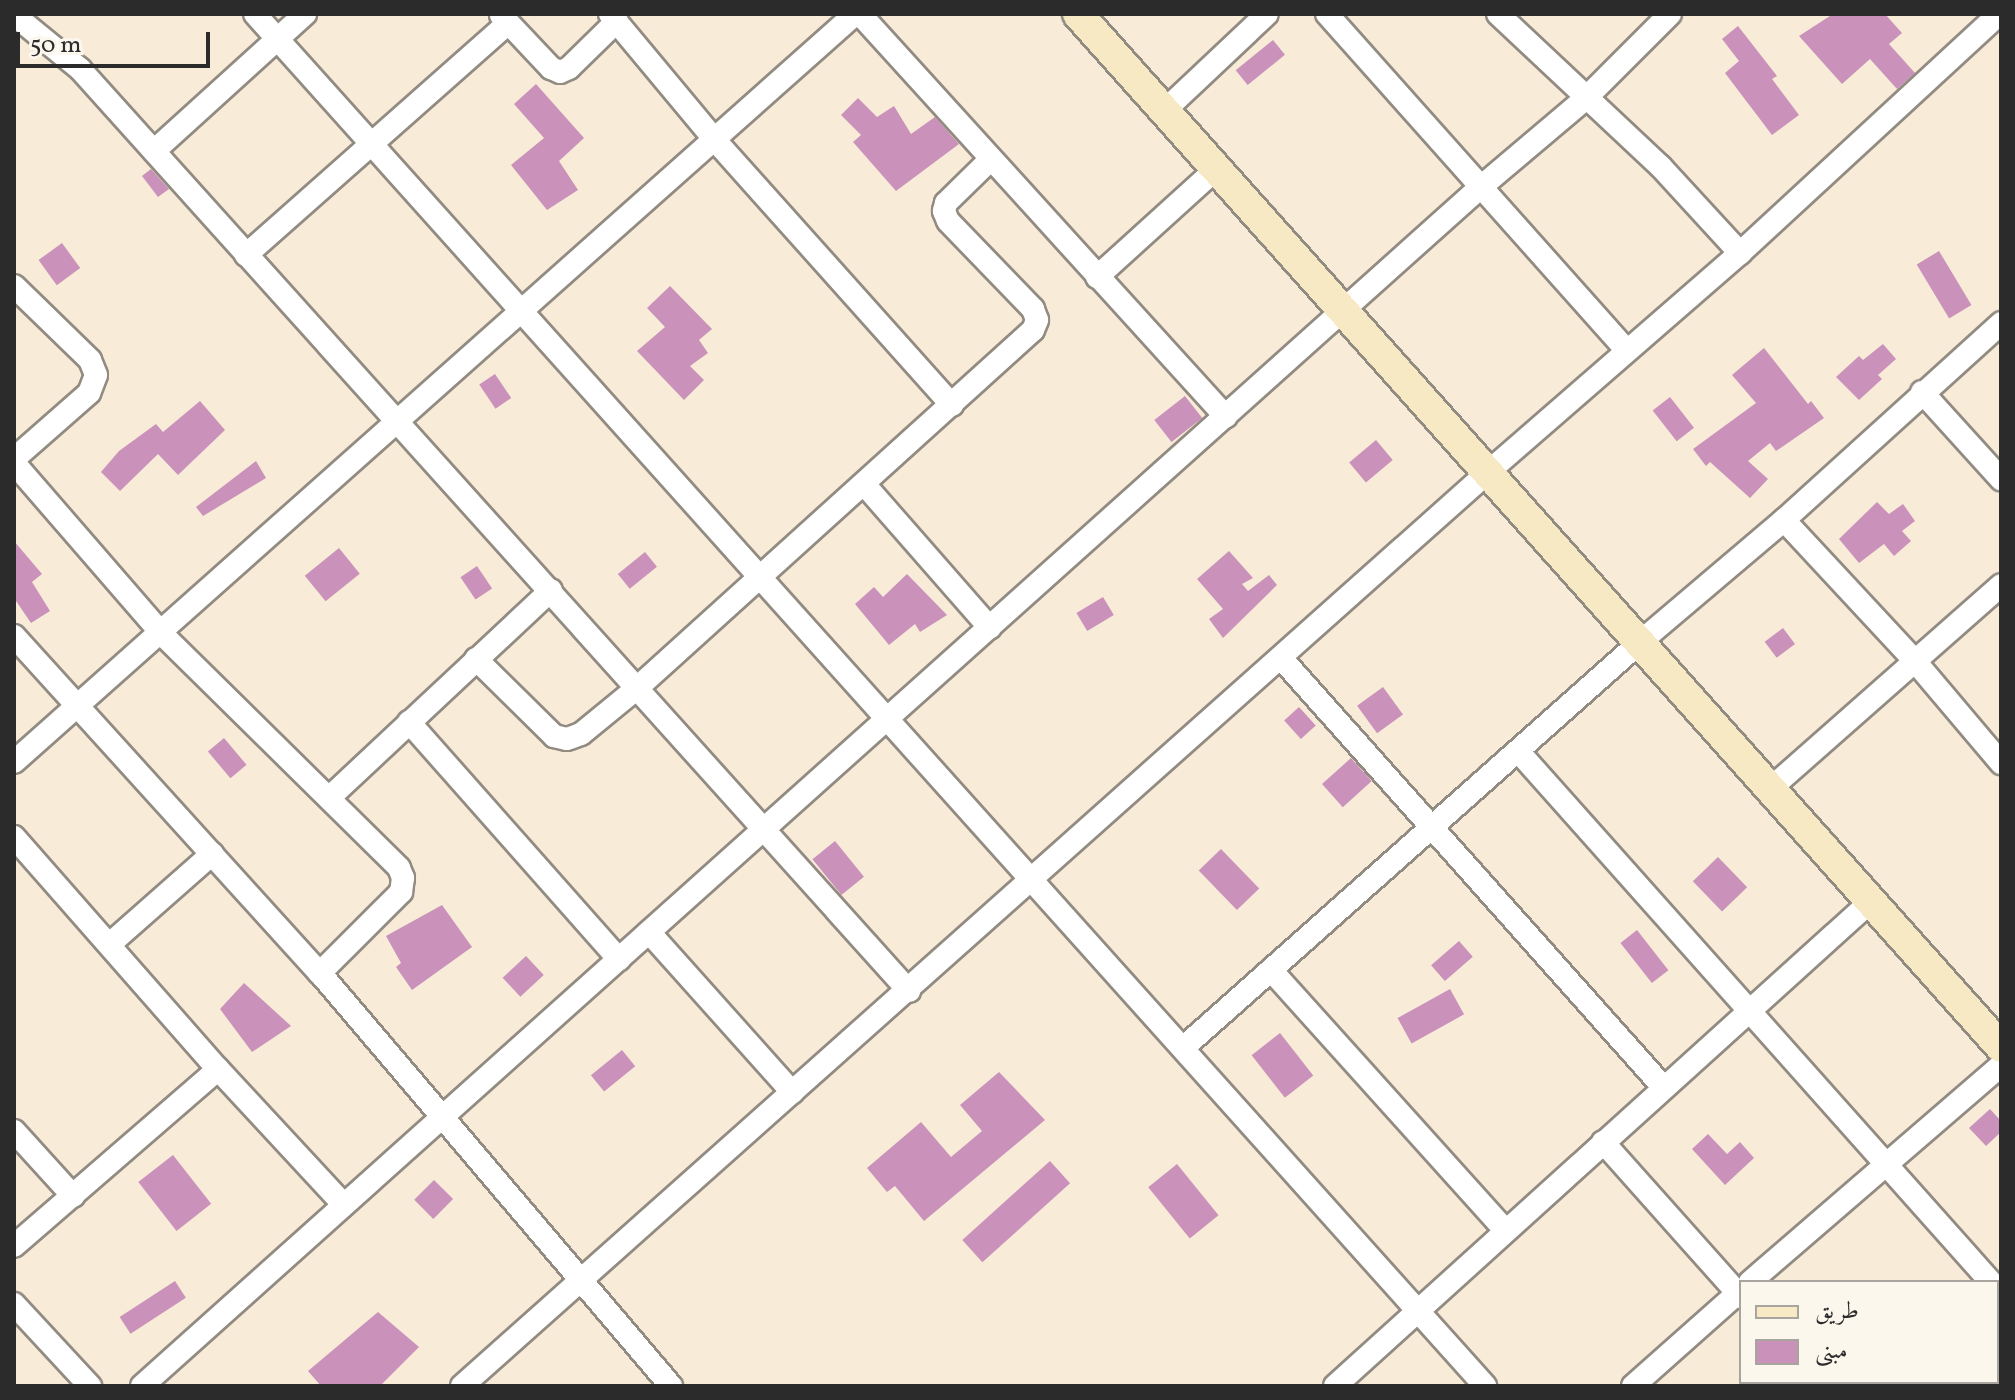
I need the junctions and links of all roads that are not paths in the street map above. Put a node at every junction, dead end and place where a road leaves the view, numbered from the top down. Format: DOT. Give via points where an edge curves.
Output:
graph roads {
  1 [pos="255,14"];
  2 [pos="305,14"];
  3 [pos="857,14"];
  4 [pos="1078,14"];
  5 [pos="1267,14"];
  6 [pos="1327,14"];
  7 [pos="1498,14"];
  8 [pos="1670,14"];
  9 [pos="14,15"];
  10 [pos="614,18"];
  11 [pos="504,19"];
  12 [pos="1996,24"];
  13 [pos="279,37"];
  14 [pos="1585,99"];
  15 [pos="1164,111"];
  16 [pos="714,139"];
  17 [pos="373,143"];
  18 [pos="154,151"];
  19 [pos="991,159"];
  20 [pos="1216,169"];
  21 [pos="1482,186"];
  22 [pos="1740,253"];
  23 [pos="246,255"];
  24 [pos="1097,277"];
  25 [pos="14,286"];
  26 [pos="521,309"];
  27 [pos="1344,312"];
  28 [pos="2001,323"];
  29 [pos="1627,351"];
  30 [pos="1922,392"];
  31 [pos="952,405"];
  32 [pos="1226,417"];
  33 [pos="396,420"];
  34 [pos="14,461"];
  35 [pos="1487,473"];
  36 [pos="2001,479"];
  37 [pos="864,484"];
  38 [pos="1784,520"];
  39 [pos="761,577"];
  40 [pos="2001,585"];
  41 [pos="551,590"];
  42 [pos="990,628"];
  43 [pos="161,633"];
  44 [pos="14,636"];
  45 [pos="1639,643"];
  46 [pos="1281,658"];
  47 [pos="476,659"];
  48 [pos="1914,660"];
  49 [pos="636,689"];
  50 [pos="77,705"];
  51 [pos="888,719"];
  52 [pos="409,722"];
  53 [pos="1518,751"];
  54 [pos="14,762"];
  55 [pos="2001,763"];
  56 [pos="1770,789"];
  57 [pos="329,798"];
  58 [pos="1432,828"];
  59 [pos="766,829"];
  60 [pos="14,837"];
  61 [pos="212,854"];
  62 [pos="1031,879"];
  63 [pos="1870,902"];
  64 [pos="649,932"];
  65 [pos="111,943"];
  66 [pos="619,959"];
  67 [pos="1271,970"];
  68 [pos="320,973"];
  69 [pos="909,991"];
  70 [pos="1749,1010"];
  71 [pos="2001,1047"];
  72 [pos="1183,1048"];
  73 [pos="2001,1065"];
  74 [pos="218,1069"];
  75 [pos="1664,1088"];
  76 [pos="792,1092"];
  77 [pos="444,1116"];
  78 [pos="14,1131"];
  79 [pos="1603,1142"];
  80 [pos="1888,1166"];
  81 [pos="73,1196"];
  82 [pos="344,1205"];
  83 [pos="1505,1230"];
  84 [pos="14,1246"];
  85 [pos="583,1278"];
  86 [pos="1754,1280"];
  87 [pos="1989,1280"];
  88 [pos="1739,1287"];
  89 [pos="1739,1293"];
  90 [pos="14,1304"];
  91 [pos="1416,1309"];
  92 [pos="90,1386"];
  93 [pos="142,1386"];
  94 [pos="462,1386"];
  95 [pos="671,1386"];
  96 [pos="1335,1386"];
  97 [pos="1485,1386"];
  98 [pos="1633,1386"];
  1 -- 13 [label="street"];
  2 -- 13 [label="street"];
  3 -- 16 [label="street"];
  3 -- 19 [label="street"];
  4 -- 15 [label="street"];
  5 -- 15 [label="street"];
  6 -- 21 [label="street"];
  7 -- 14 [label="street"];
  8 -- 14 [label="street"];
  9 -- 18 [label="street" via="80,69"];
  10 -- 11 [label="street" via="560,72"];
  10 -- 16 [label="street"];
  11 -- 17 [label="street"];
  12 -- 22 [label="street"];
  13 -- 17 [label="street"];
  13 -- 18 [label="street"];
  14 -- 21 [label="street"];
  14 -- 22 [label="street" via="1661,167"];
  15 -- 20 [label="street"];
  16 -- 26 [label="street"];
  16 -- 31 [label="street"];
  17 -- 23 [label="street"];
  17 -- 26 [label="street"];
  18 -- 23 [label="street"];
  19 -- 24 [label="street"];
  19 -- 31 [label="street" via="944,211 1033,309 1037,320 1033,330"];
  20 -- 24 [label="street"];
  20 -- 27 [label="street"];
  21 -- 27 [label="street"];
  21 -- 29 [label="street"];
  22 -- 29 [label="street"];
  23 -- 33 [label="street"];
  24 -- 32 [label="street"];
  25 -- 34 [label="street" via="90,360 96,375 89,393"];
  26 -- 33 [label="street"];
  26 -- 39 [label="street"];
  27 -- 32 [label="street"];
  27 -- 35 [label="street"];
  28 -- 30 [label="street"];
  29 -- 35 [label="street"];
  30 -- 36 [label="street"];
  30 -- 38 [label="street"];
  31 -- 37 [label="street"];
  32 -- 42 [label="street"];
  33 -- 41 [label="street"];
  33 -- 43 [label="street"];
  34 -- 43 [label="street"];
  35 -- 45 [label="street"];
  35 -- 46 [label="street"];
  37 -- 39 [label="street"];
  37 -- 42 [label="street"];
  38 -- 45 [label="street"];
  38 -- 48 [label="street"];
  39 -- 49 [label="street"];
  39 -- 51 [label="street"];
  40 -- 48 [label="street"];
  41 -- 47 [label="street"];
  41 -- 49 [label="street"];
  42 -- 51 [label="street"];
  43 -- 50 [label="street"];
  43 -- 57 [label="street"];
  44 -- 50 [label="street"];
  45 -- 53 [label="street"];
  45 -- 56 [label="street"];
  46 -- 58 [label="street"];
  46 -- 62 [label="street"];
  47 -- 49 [label="street" via="554,736 567,739 581,734"];
  47 -- 52 [label="street"];
  48 -- 55 [label="street"];
  48 -- 56 [label="street"];
  49 -- 59 [label="street"];
  50 -- 54 [label="street"];
  50 -- 61 [label="street"];
  51 -- 59 [label="street"];
  51 -- 62 [label="street"];
  52 -- 57 [label="street"];
  52 -- 66 [label="street"];
  53 -- 58 [label="street"];
  53 -- 70 [label="street"];
  56 -- 63 [label="street"];
  57 -- 68 [label="street" via="403,878 401,892"];
  58 -- 67 [label="street"];
  58 -- 75 [label="street"];
  59 -- 64 [label="street"];
  59 -- 69 [label="street"];
  60 -- 65 [label="street"];
  61 -- 65 [label="street"];
  61 -- 68 [label="street"];
  62 -- 69 [label="street"];
  62 -- 72 [label="street"];
  63 -- 70 [label="street"];
  63 -- 71 [label="street"];
  64 -- 66 [label="street"];
  64 -- 76 [label="street"];
  65 -- 74 [label="street"];
  66 -- 77 [label="street"];
  67 -- 72 [label="street"];
  67 -- 83 [label="street"];
  68 -- 77 [label="street"];
  69 -- 76 [label="street"];
  70 -- 75 [label="street"];
  70 -- 80 [label="street"];
  72 -- 91 [label="street"];
  73 -- 80 [label="street"];
  74 -- 81 [label="street"];
  74 -- 82 [label="street"];
  75 -- 79 [label="street"];
  76 -- 85 [label="street"];
  77 -- 82 [label="street"];
  77 -- 85 [label="street"];
  78 -- 81 [label="street"];
  79 -- 83 [label="street"];
  79 -- 88 [label="street"];
  80 -- 86 [label="street"];
  80 -- 87 [label="street"];
  81 -- 84 [label="street"];
  82 -- 93 [label="street"];
  83 -- 91 [label="street"];
  85 -- 94 [label="street"];
  85 -- 95 [label="street"];
  89 -- 98 [label="street"];
  90 -- 92 [label="street"];
  91 -- 96 [label="street"];
  91 -- 97 [label="street"];
}
